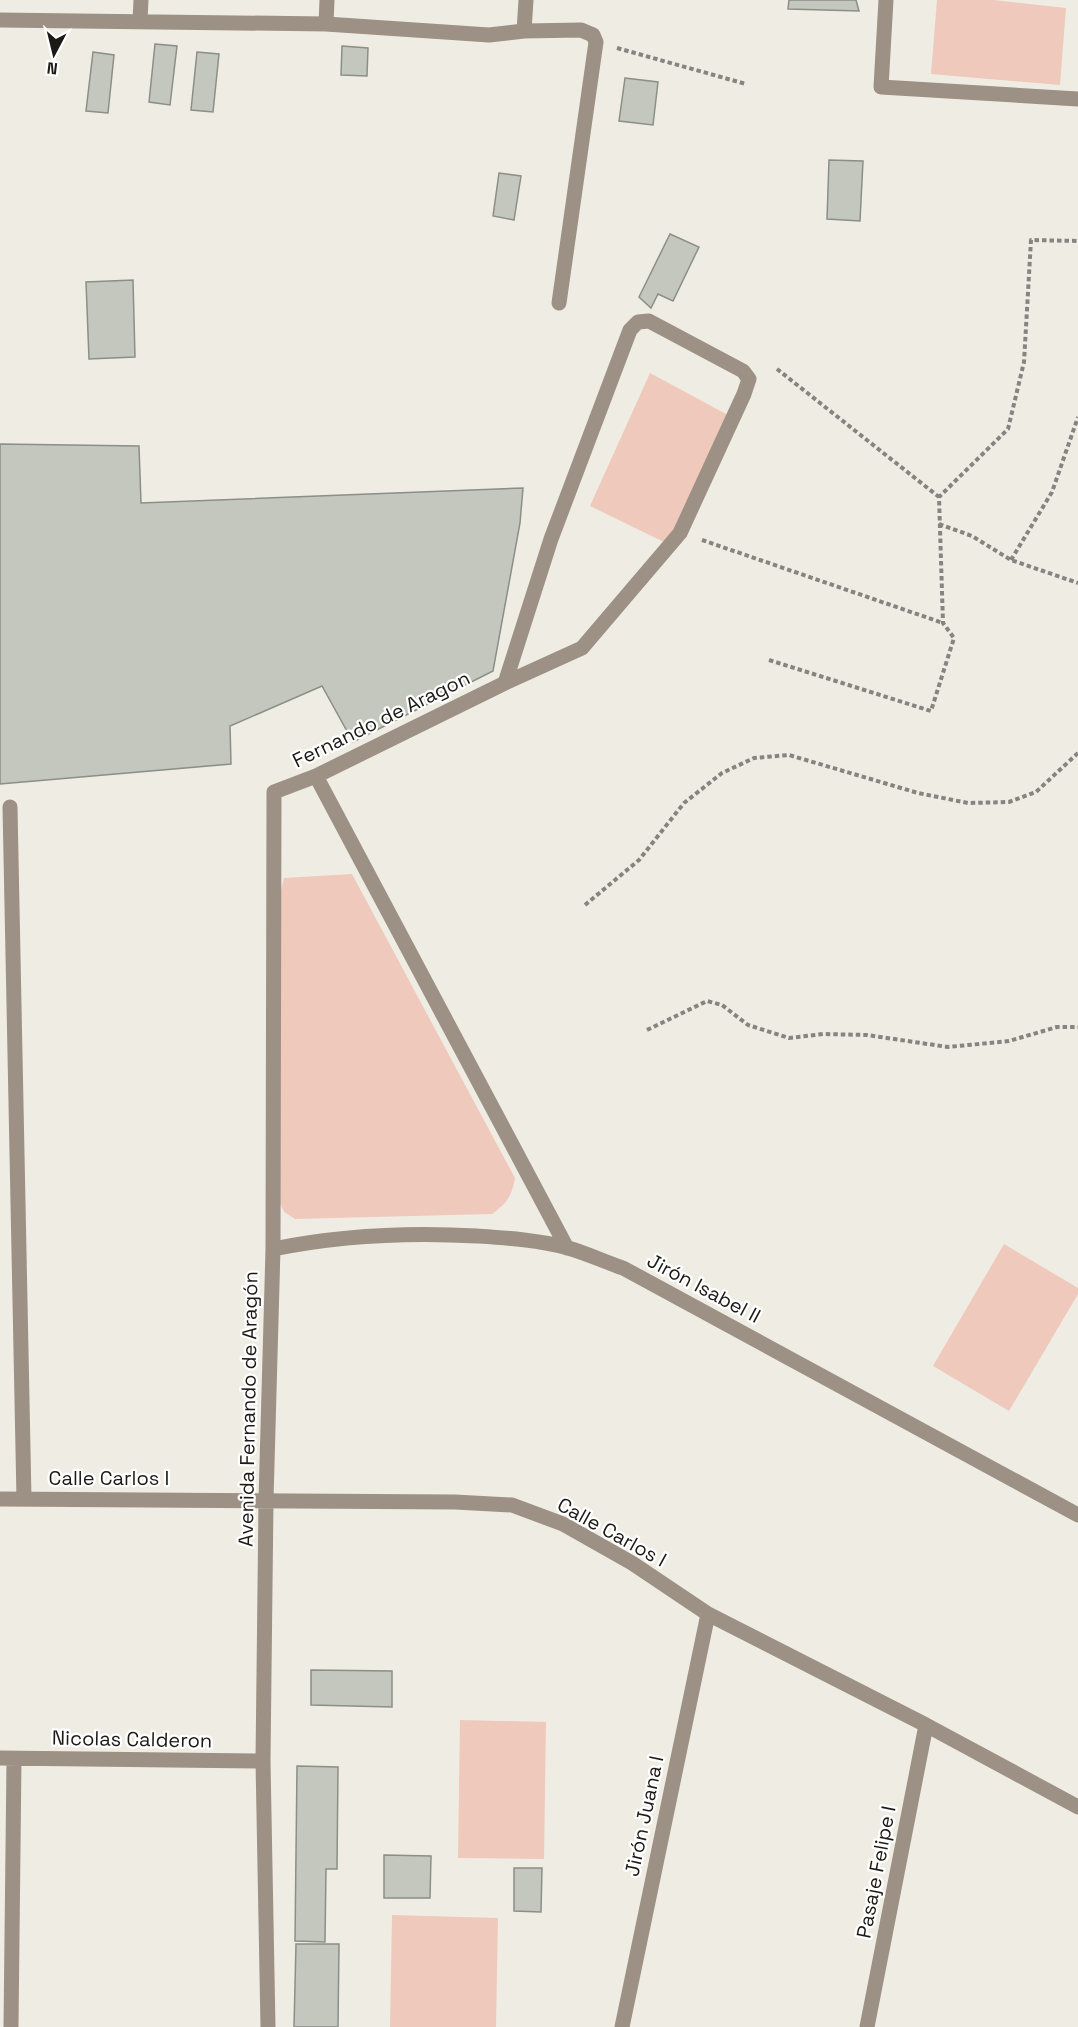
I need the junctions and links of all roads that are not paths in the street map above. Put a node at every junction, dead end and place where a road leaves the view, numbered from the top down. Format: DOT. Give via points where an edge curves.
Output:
graph roads {
  1 [pos="141,0"];
  2 [pos="327,0"];
  3 [pos="526,0"];
  4 [pos="886,0"];
  5 [pos="0,20"];
  6 [pos="140,21"];
  7 [pos="326,24"];
  8 [pos="524,31"];
  9 [pos="1078,99"];
  10 [pos="559,303"];
  11 [pos="505,683"];
  12 [pos="316,776"];
  13 [pos="274,792"];
  14 [pos="10,807"];
  15 [pos="567,1248"];
  16 [pos="273,1249"];
  17 [pos="0,1499"];
  18 [pos="24,1499"];
  19 [pos="266,1500"];
  20 [pos="1078,1515"];
  21 [pos="708,1614"];
  22 [pos="926,1725"];
  23 [pos="7,1759"];
  24 [pos="263,1761"];
  25 [pos="1078,1807"];
  26 [pos="11,2027"];
  27 [pos="268,2027"];
  28 [pos="622,2027"];
  29 [pos="867,2027"];
  1 -- 6 [label="street"];
  2 -- 7 [label="street"];
  3 -- 8 [label="street"];
  4 -- 9 [label="street" via="881,87"];
  5 -- 6 [label="street"];
  6 -- 7 [label="street"];
  7 -- 8 [label="street" via="489,35"];
  8 -- 10 [label="street" via="581,30 593,35 596,42"];
  11 -- 11 [label="street, Fernando de Aragon" via="551,539 630,330 638,322 649,321 743,371 748,379 744,394 680,533 582,648"];
  11 -- 12 [label="street, Fernando de Aragon"];
  12 -- 13 [label="street, Fernando de Aragon"];
  12 -- 15 [label="street"];
  13 -- 16 [label="street, Avenida Fernando de Aragón"];
  14 -- 18 [label="street"];
  15 -- 16 [label="street, Jirón Isabel II" via="509,1238 436,1233 317,1240"];
  15 -- 20 [label="street, Jirón Isabel II" via="623,1268"];
  16 -- 19 [label="street, Avenida Fernando de Aragón"];
  17 -- 18 [label="street, Calle Carlos I"];
  18 -- 19 [label="street, Calle Carlos I"];
  19 -- 21 [label="street, Calle Carlos I" via="512,1505 563,1524 632,1563"];
  19 -- 24 [label="street, Avenida Fernando de Aragón"];
  21 -- 22 [label="street, Calle Carlos I"];
  21 -- 28 [label="street, Jirón Juana I"];
  22 -- 25 [label="street, Calle Carlos I"];
  22 -- 29 [label="street, Pasaje Felipe I"];
  23 -- 24 [label="street, Nicolas Calderon"];
  23 -- 26 [label="street"];
  24 -- 27 [label="street, Avenida Fernando de Aragón"];
}
